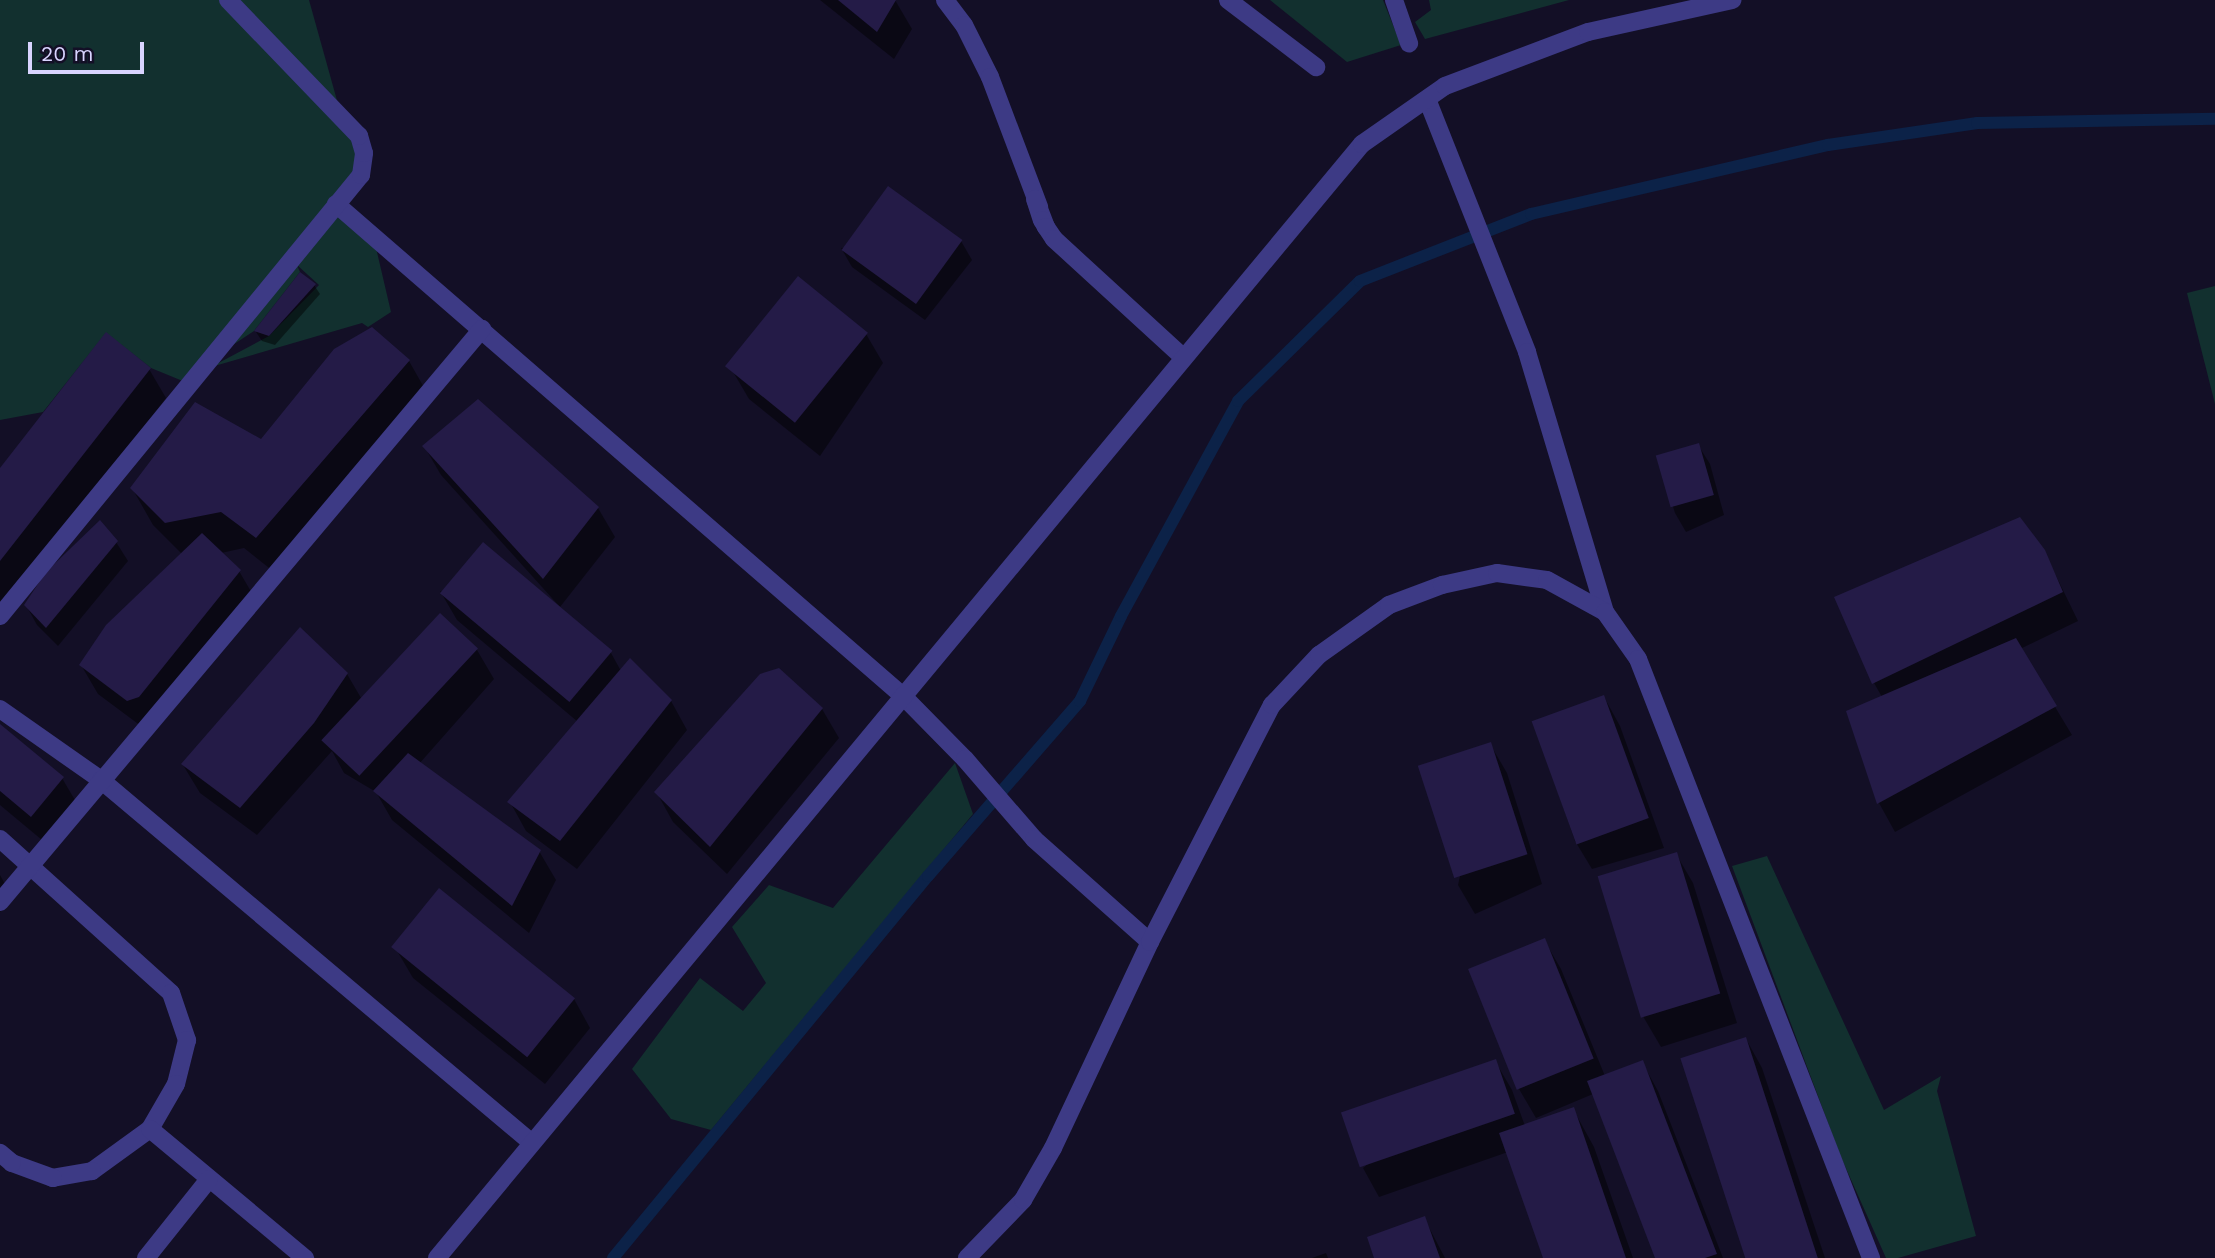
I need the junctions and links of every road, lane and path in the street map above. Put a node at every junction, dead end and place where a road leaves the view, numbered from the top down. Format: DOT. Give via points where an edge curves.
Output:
graph roads {
  1 [pos="228,0"];
  2 [pos="945,0"];
  3 [pos="1228,0"];
  4 [pos="1394,0"];
  5 [pos="1732,0"];
  6 [pos="1409,43"];
  7 [pos="1315,67"];
  8 [pos="1427,99"];
  9 [pos="337,204"];
  10 [pos="482,329"];
  11 [pos="1184,358"];
  12 [pos="1605,612"];
  13 [pos="0,616"];
  14 [pos="904,696"];
  15 [pos="0,709"];
  16 [pos="101,780"];
  17 [pos="0,839"];
  18 [pos="29,865"];
  19 [pos="0,902"];
  20 [pos="1150,942"];
  21 [pos="150,1129"];
  22 [pos="532,1143"];
  23 [pos="0,1153"];
  24 [pos="209,1179"];
  25 [pos="146,1258"];
  26 [pos="305,1258"];
  27 [pos="437,1258"];
  28 [pos="967,1258"];
  29 [pos="1871,1258"];
  1 -- 9 [label="street" via="359,136 364,153 360,175"];
  2 -- 11 [label="street" via="964,25 990,77 1054,239"];
  3 -- 7 [label="street"];
  4 -- 6 [label="street"];
  5 -- 8 [label="street" via="1588,32 1445,86"];
  8 -- 11 [label="street" via="1362,144"];
  8 -- 12 [label="street" via="1527,352"];
  9 -- 10 [label="street"];
  9 -- 13 [label="street"];
  10 -- 14 [label="street"];
  10 -- 16 [label="street"];
  11 -- 14 [label="street"];
  12 -- 20 [label="street" via="1547,580 1497,572 1442,585 1389,606 1319,655 1272,705"];
  12 -- 29 [label="street" via="1639,659"];
  14 -- 20 [label="street" via="1034,839"];
  14 -- 22 [label="street"];
  15 -- 16 [label="street"];
  16 -- 18 [label="street"];
  16 -- 22 [label="street"];
  17 -- 18 [label="street"];
  18 -- 19 [label="street"];
  18 -- 21 [label="street" via="171,993 187,1040 176,1084"];
  20 -- 28 [label="street" via="1053,1148 1023,1200"];
  21 -- 23 [label="street" via="92,1171 53,1178 12,1163"];
  21 -- 24 [label="street"];
  22 -- 27 [label="street"];
  24 -- 25 [label="street"];
  24 -- 26 [label="street"];
}
